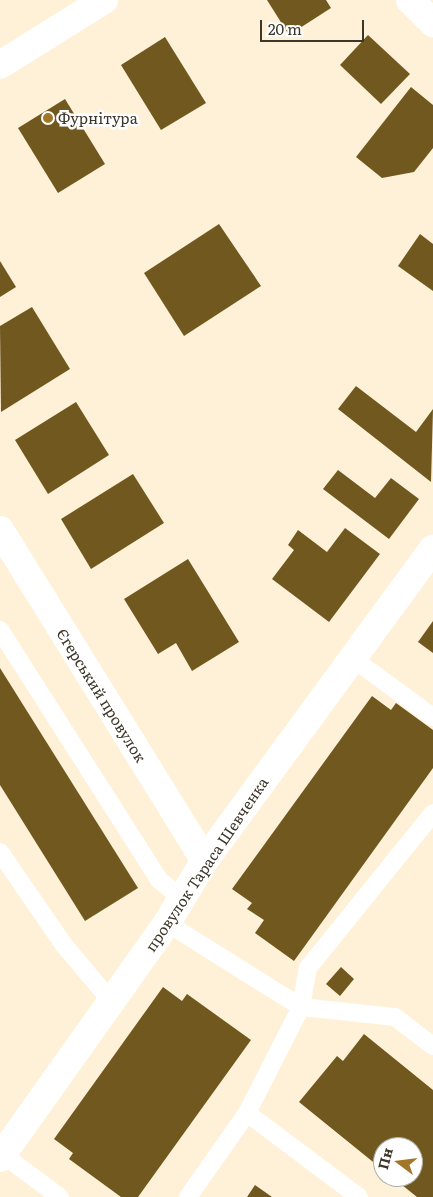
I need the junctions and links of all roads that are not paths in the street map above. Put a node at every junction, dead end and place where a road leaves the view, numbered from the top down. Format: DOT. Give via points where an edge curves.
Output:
graph roads {
  1 [pos="104,0"];
  2 [pos="410,0"];
  3 [pos="433,22"];
  4 [pos="0,65"];
  5 [pos="0,530"];
  6 [pos="433,548"];
  7 [pos="0,630"];
  8 [pos="352,658"];
  9 [pos="433,717"];
  10 [pos="433,813"];
  11 [pos="0,852"];
  12 [pos="205,860"];
  13 [pos="182,898"];
  14 [pos="167,923"];
  15 [pos="111,1000"];
  16 [pos="301,1007"];
  17 [pos="433,1046"];
  18 [pos="247,1113"];
  19 [pos="1,1156"];
  20 [pos="60,1197"];
  21 [pos="188,1197"];
  22 [pos="359,1197"];
  1 -- 4 [label="street"];
  2 -- 3 [label="street"];
  5 -- 12 [label="street, Єгерський провулок"];
  6 -- 8 [label="street, провулок Тараса Шевченка"];
  7 -- 13 [label="lane" via="159,880"];
  8 -- 9 [label="lane"];
  8 -- 12 [label="street, провулок Тараса Шевченка"];
  10 -- 16 [label="lane" via="308,968"];
  11 -- 15 [label="lane" via="64,945"];
  12 -- 13 [label="street, провулок Тараса Шевченка"];
  13 -- 14 [label="street, провулок Тараса Шевченка"];
  14 -- 15 [label="street, провулок Тараса Шевченка"];
  14 -- 16 [label="lane"];
  15 -- 19 [label="street, провулок Тараса Шевченка"];
  16 -- 17 [label="lane" via="394,1017"];
  16 -- 18 [label="lane"];
  18 -- 21 [label="lane"];
  18 -- 22 [label="lane"];
  19 -- 20 [label="lane"];
}
